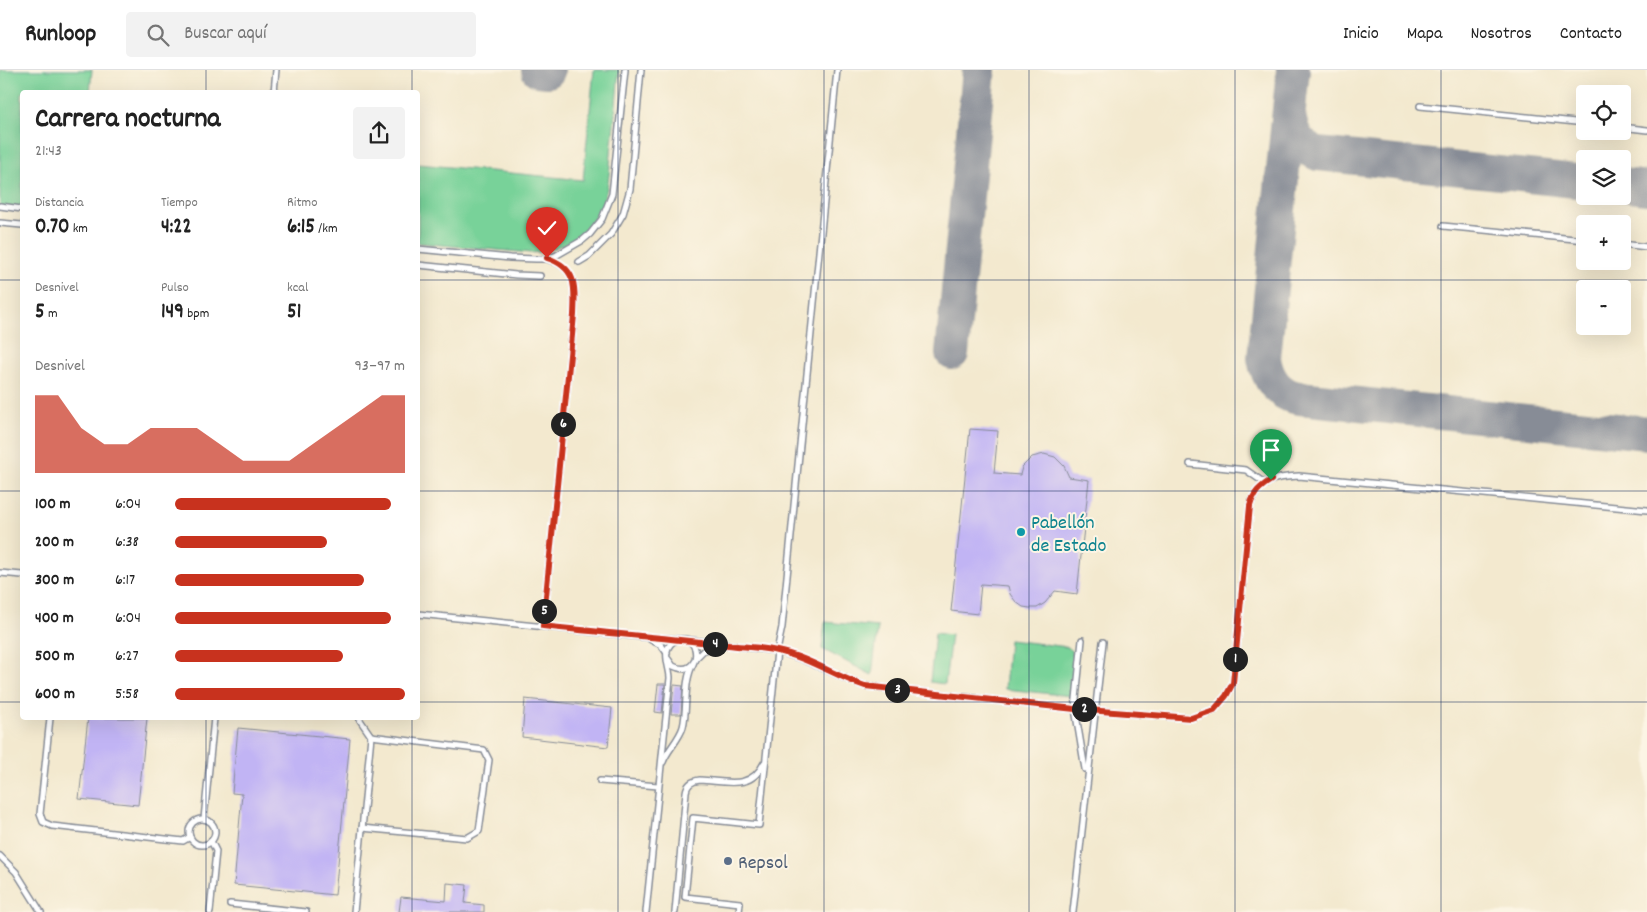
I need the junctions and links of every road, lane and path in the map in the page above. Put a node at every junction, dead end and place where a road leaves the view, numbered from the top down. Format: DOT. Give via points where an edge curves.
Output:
graph roads {
  1 [pos="276,70"];
  2 [pos="625,70"];
  3 [pos="641,70"];
  4 [pos="837,70"];
  5 [pos="274,90"];
  6 [pos="1420,106"];
  7 [pos="1576,122"];
  8 [pos="1631,128"];
  9 [pos="1647,130"];
  10 [pos="0,206"];
  11 [pos="20,209"];
  12 [pos="0,223"];
  13 [pos="20,225"];
  14 [pos="1443,226"];
  15 [pos="1576,239"];
  16 [pos="1631,245"];
  17 [pos="1647,247"];
  18 [pos="420,249"];
  19 [pos="547,258"];
  20 [pos="579,262"];
  21 [pos="420,265"];
  22 [pos="540,276"];
  23 [pos="1190,464"];
  24 [pos="1266,484"];
  25 [pos="1647,510"];
  26 [pos="0,572"];
  27 [pos="20,575"];
  28 [pos="420,614"];
  29 [pos="543,626"];
  30 [pos="643,637"];
  31 [pos="682,639"];
  32 [pos="1082,640"];
  33 [pos="1103,642"];
  34 [pos="729,646"];
  35 [pos="777,651"];
  36 [pos="667,653"];
  37 [pos="668,659"];
  38 [pos="695,660"];
  39 [pos="1075,709"];
  40 [pos="1095,710"];
  41 [pos="50,720"];
  42 [pos="214,720"];
  43 [pos="360,720"];
  44 [pos="371,736"];
  45 [pos="766,758"];
  46 [pos="660,766"];
  47 [pos="1087,777"];
  48 [pos="600,781"];
  49 [pos="658,786"];
  50 [pos="204,819"];
  51 [pos="362,828"];
  52 [pos="190,837"];
  53 [pos="211,841"];
  54 [pos="0,856"];
  55 [pos="230,904"];
  56 [pos="41,912"];
  57 [pos="210,912"];
  58 [pos="306,912"];
  59 [pos="354,912"];
  60 [pos="646,912"];
  61 [pos="675,912"];
  62 [pos="739,912"];
  63 [pos="1073,912"];
  1 -- 5 [label="lane"];
  2 -- 19 [label="lane" via="614,182 606,210 583,240"];
  3 -- 20 [label="lane" via="630,189 622,214 611,234"];
  4 -- 35 [label="lane" via="782,627"];
  6 -- 7 [label="lane"];
  8 -- 9 [label="lane"];
  10 -- 11 [label="lane"];
  12 -- 13 [label="lane"];
  14 -- 15 [label="lane"];
  16 -- 17 [label="lane"];
  18 -- 19 [label="lane" via="518,259"];
  19 -- 29 [label="lane" via="566,269 575,286"];
  21 -- 22 [label="lane"];
  23 -- 24 [label="lane" via="1246,470"];
  24 -- 25 [label="lane" via="1271,480 1299,476"];
  24 -- 40 [label="lane" via="1254,495 1250,506 1233,683 1226,696 1214,710 1191,718"];
  26 -- 27 [label="lane"];
  28 -- 29 [label="lane"];
  29 -- 30 [label="lane"];
  30 -- 31 [label="lane"];
  30 -- 36 [label="lane" via="658,643"];
  31 -- 34 [label="lane"];
  31 -- 36 [label="lane" via="671,644"];
  31 -- 38 [label="lane" via="694,647"];
  32 -- 39 [label="lane"];
  33 -- 40 [label="lane"];
  34 -- 35 [label="lane"];
  34 -- 38 [label="lane" via="707,648"];
  35 -- 39 [label="lane" via="865,686"];
  35 -- 45 [label="lane"];
  36 -- 37 [label="lane"];
  37 -- 38 [label="lane" via="673,666 682,669"];
  37 -- 46 [label="lane" via="670,678"];
  38 -- 46 [label="lane" via="688,677 683,727"];
  39 -- 40 [label="lane"];
  39 -- 47 [label="lane"];
  40 -- 47 [label="lane"];
  41 -- 52 [label="lane" via="40,814 43,822 52,826 183,841"];
  42 -- 50 [label="lane"];
  43 -- 44 [label="lane"];
  44 -- 51 [label="lane"];
  44 -- 51 [label="lane" via="484,750 489,760 479,831 467,838"];
  45 -- 61 [label="lane" via="761,770 746,781 700,780 688,786"];
  45 -- 62 [label="lane" via="759,825 692,818 685,897 740,903"];
  46 -- 49 [label="lane"];
  47 -- 63 [label="lane"];
  48 -- 49 [label="lane"];
  49 -- 60 [label="lane"];
  50 -- 52 [label="lane" via="192,824"];
  50 -- 53 [label="lane" via="212,822 215,828"];
  51 -- 59 [label="lane"];
  52 -- 53 [label="lane" via="199,844"];
  53 -- 57 [label="lane" via="216,851"];
  54 -- 56 [label="lane" via="16,872"];
  55 -- 58 [label="lane"];
}
